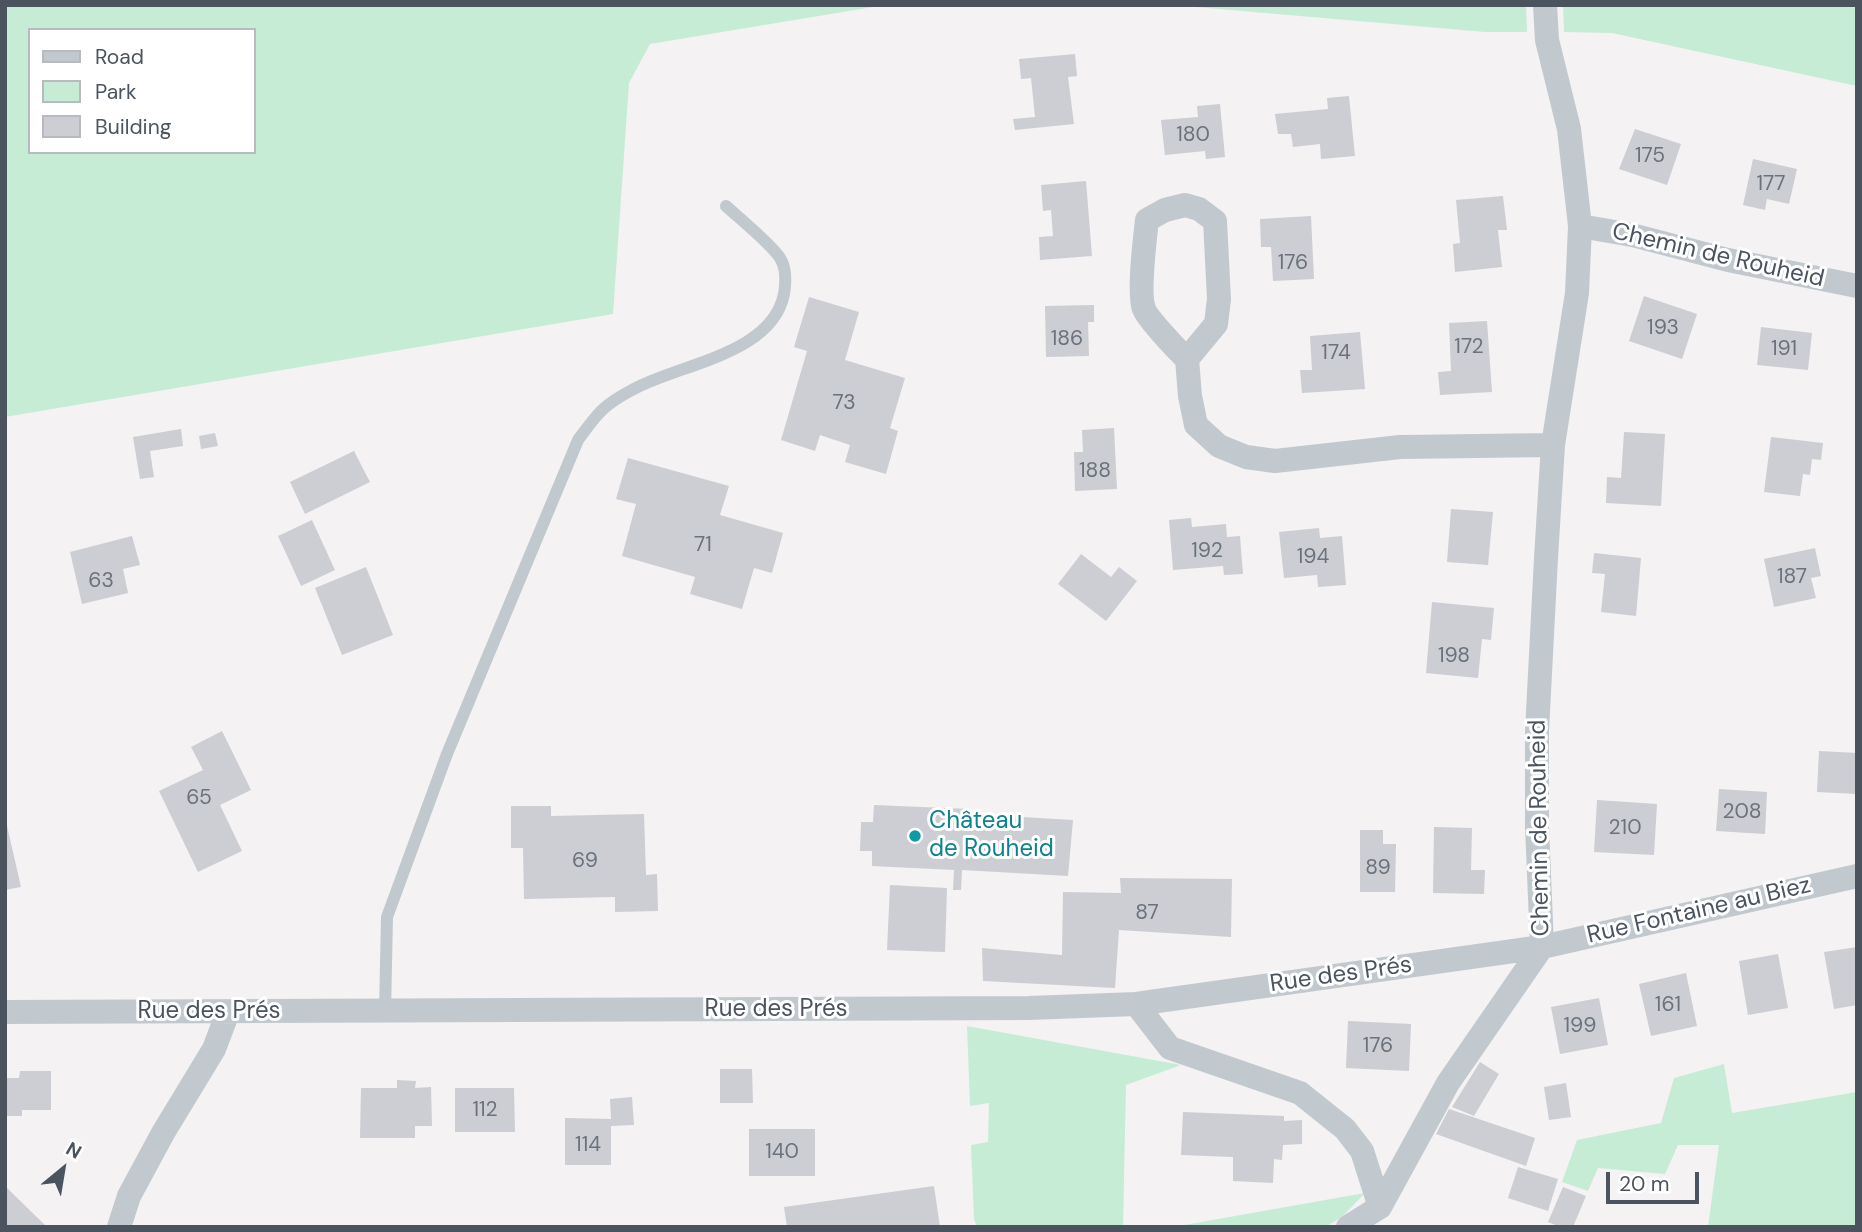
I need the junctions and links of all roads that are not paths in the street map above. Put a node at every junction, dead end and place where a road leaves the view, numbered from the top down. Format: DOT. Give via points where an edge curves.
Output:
graph roads {
  1 [pos="1545,5"];
  2 [pos="726,206"];
  3 [pos="1580,226"];
  4 [pos="1857,286"];
  5 [pos="1187,359"];
  6 [pos="1553,445"];
  7 [pos="1857,876"];
  8 [pos="1542,947"];
  9 [pos="1136,1004"];
  10 [pos="5,1012"];
  11 [pos="228,1012"];
  12 [pos="385,1012"];
  13 [pos="1380,1207"];
  14 [pos="120,1227"];
  15 [pos="1348,1227"];
  1 -- 3 [label="street, Chemin de Rouheid" via="1547,40 1569,129"];
  2 -- 12 [label="lane" via="780,258 787,280 782,303 762,332 746,344 634,388 601,408 578,440 447,754 387,918"];
  3 -- 4 [label="street, Chemin de Rouheid"];
  3 -- 6 [label="street, Chemin de Rouheid" via="1577,293"];
  5 -- 5 [label="street" via="1216,324 1219,299 1215,221 1185,205 1164,209 1147,220 1143,290 1144,309"];
  5 -- 6 [label="street" via="1196,425 1219,446 1246,457 1275,461 1400,447"];
  6 -- 8 [label="street, Chemin de Rouheid" via="1538,731"];
  7 -- 8 [label="street, Rue Fontaine au Biez"];
  8 -- 9 [label="street, Rue des Prés"];
  8 -- 13 [label="street, Chemin de Rouheid" via="1448,1083"];
  9 -- 12 [label="street, Rue des Prés" via="1003,1009"];
  9 -- 13 [label="street" via="1170,1048 1300,1093 1345,1129 1362,1151"];
  10 -- 11 [label="street, Rue des Prés"];
  11 -- 12 [label="street, Rue des Prés"];
  11 -- 14 [label="street" via="214,1049 130,1196"];
  13 -- 15 [label="street"];
}
